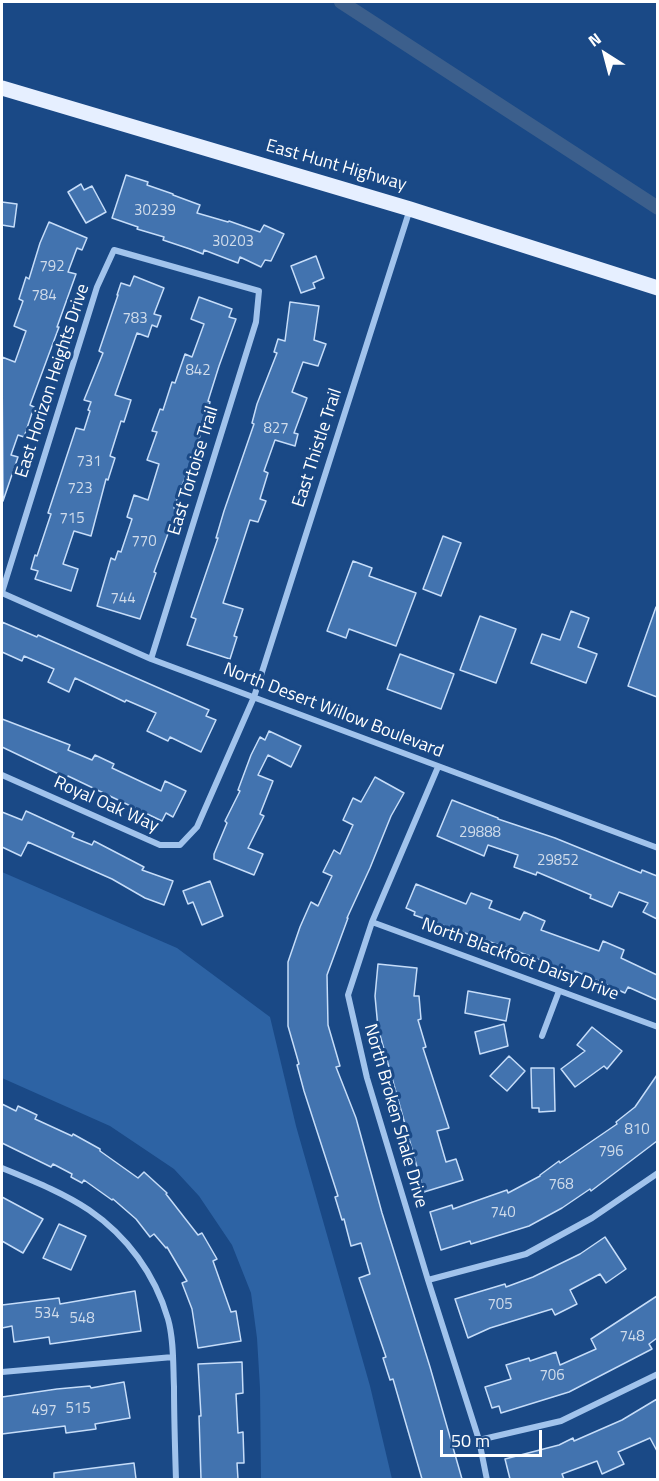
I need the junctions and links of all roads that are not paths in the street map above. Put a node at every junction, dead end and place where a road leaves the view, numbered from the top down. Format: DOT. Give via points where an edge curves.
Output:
graph roads {
  1 [pos="2,88"];
  2 [pos="410,208"];
  3 [pos="114,250"];
  4 [pos="657,288"];
  5 [pos="2,592"];
  6 [pos="151,658"];
  7 [pos="254,697"];
  8 [pos="438,766"];
  9 [pos="2,775"];
  10 [pos="657,848"];
  11 [pos="372,922"];
  12 [pos="559,991"];
  13 [pos="657,1027"];
  14 [pos="542,1036"];
  15 [pos="2,1168"];
  16 [pos="657,1173"];
  17 [pos="428,1280"];
  18 [pos="173,1357"];
  19 [pos="2,1372"];
  20 [pos="657,1374"];
  21 [pos="479,1440"];
  22 [pos="176,1479"];
  23 [pos="487,1479"];
  1 -- 2 [label="main road, East Hunt Highway"];
  2 -- 4 [label="main road, East Hunt Highway"];
  2 -- 7 [label="street, East Thistle Trail"];
  3 -- 5 [label="street, East Horizon Heights Drive" via="97,287"];
  3 -- 6 [label="street, East Tortoise Trail" via="259,291 256,322"];
  5 -- 6 [label="street, North Desert Willow Boulevard"];
  6 -- 7 [label="street, North Desert Willow Boulevard"];
  7 -- 8 [label="street, North Desert Willow Boulevard"];
  7 -- 9 [label="street, Royal Oak Way" via="197,827 180,845 160,845"];
  8 -- 10 [label="street, North Desert Willow Boulevard"];
  8 -- 11 [label="street, North Broken Shale Drive"];
  11 -- 12 [label="street, North Blackfoot Daisy Drive"];
  11 -- 17 [label="street, North Broken Shale Drive" via="348,995 367,1078"];
  12 -- 13 [label="street, North Blackfoot Daisy Drive"];
  12 -- 14 [label="street"];
  15 -- 18 [label="street" via="88,1210 122,1236 157,1288 169,1320"];
  16 -- 17 [label="street" via="592,1218 526,1254"];
  17 -- 21 [label="street, North Broken Shale Drive"];
  18 -- 19 [label="street"];
  18 -- 22 [label="street"];
  20 -- 21 [label="street" via="561,1421"];
  21 -- 23 [label="street, North Broken Shale Drive"];
}
